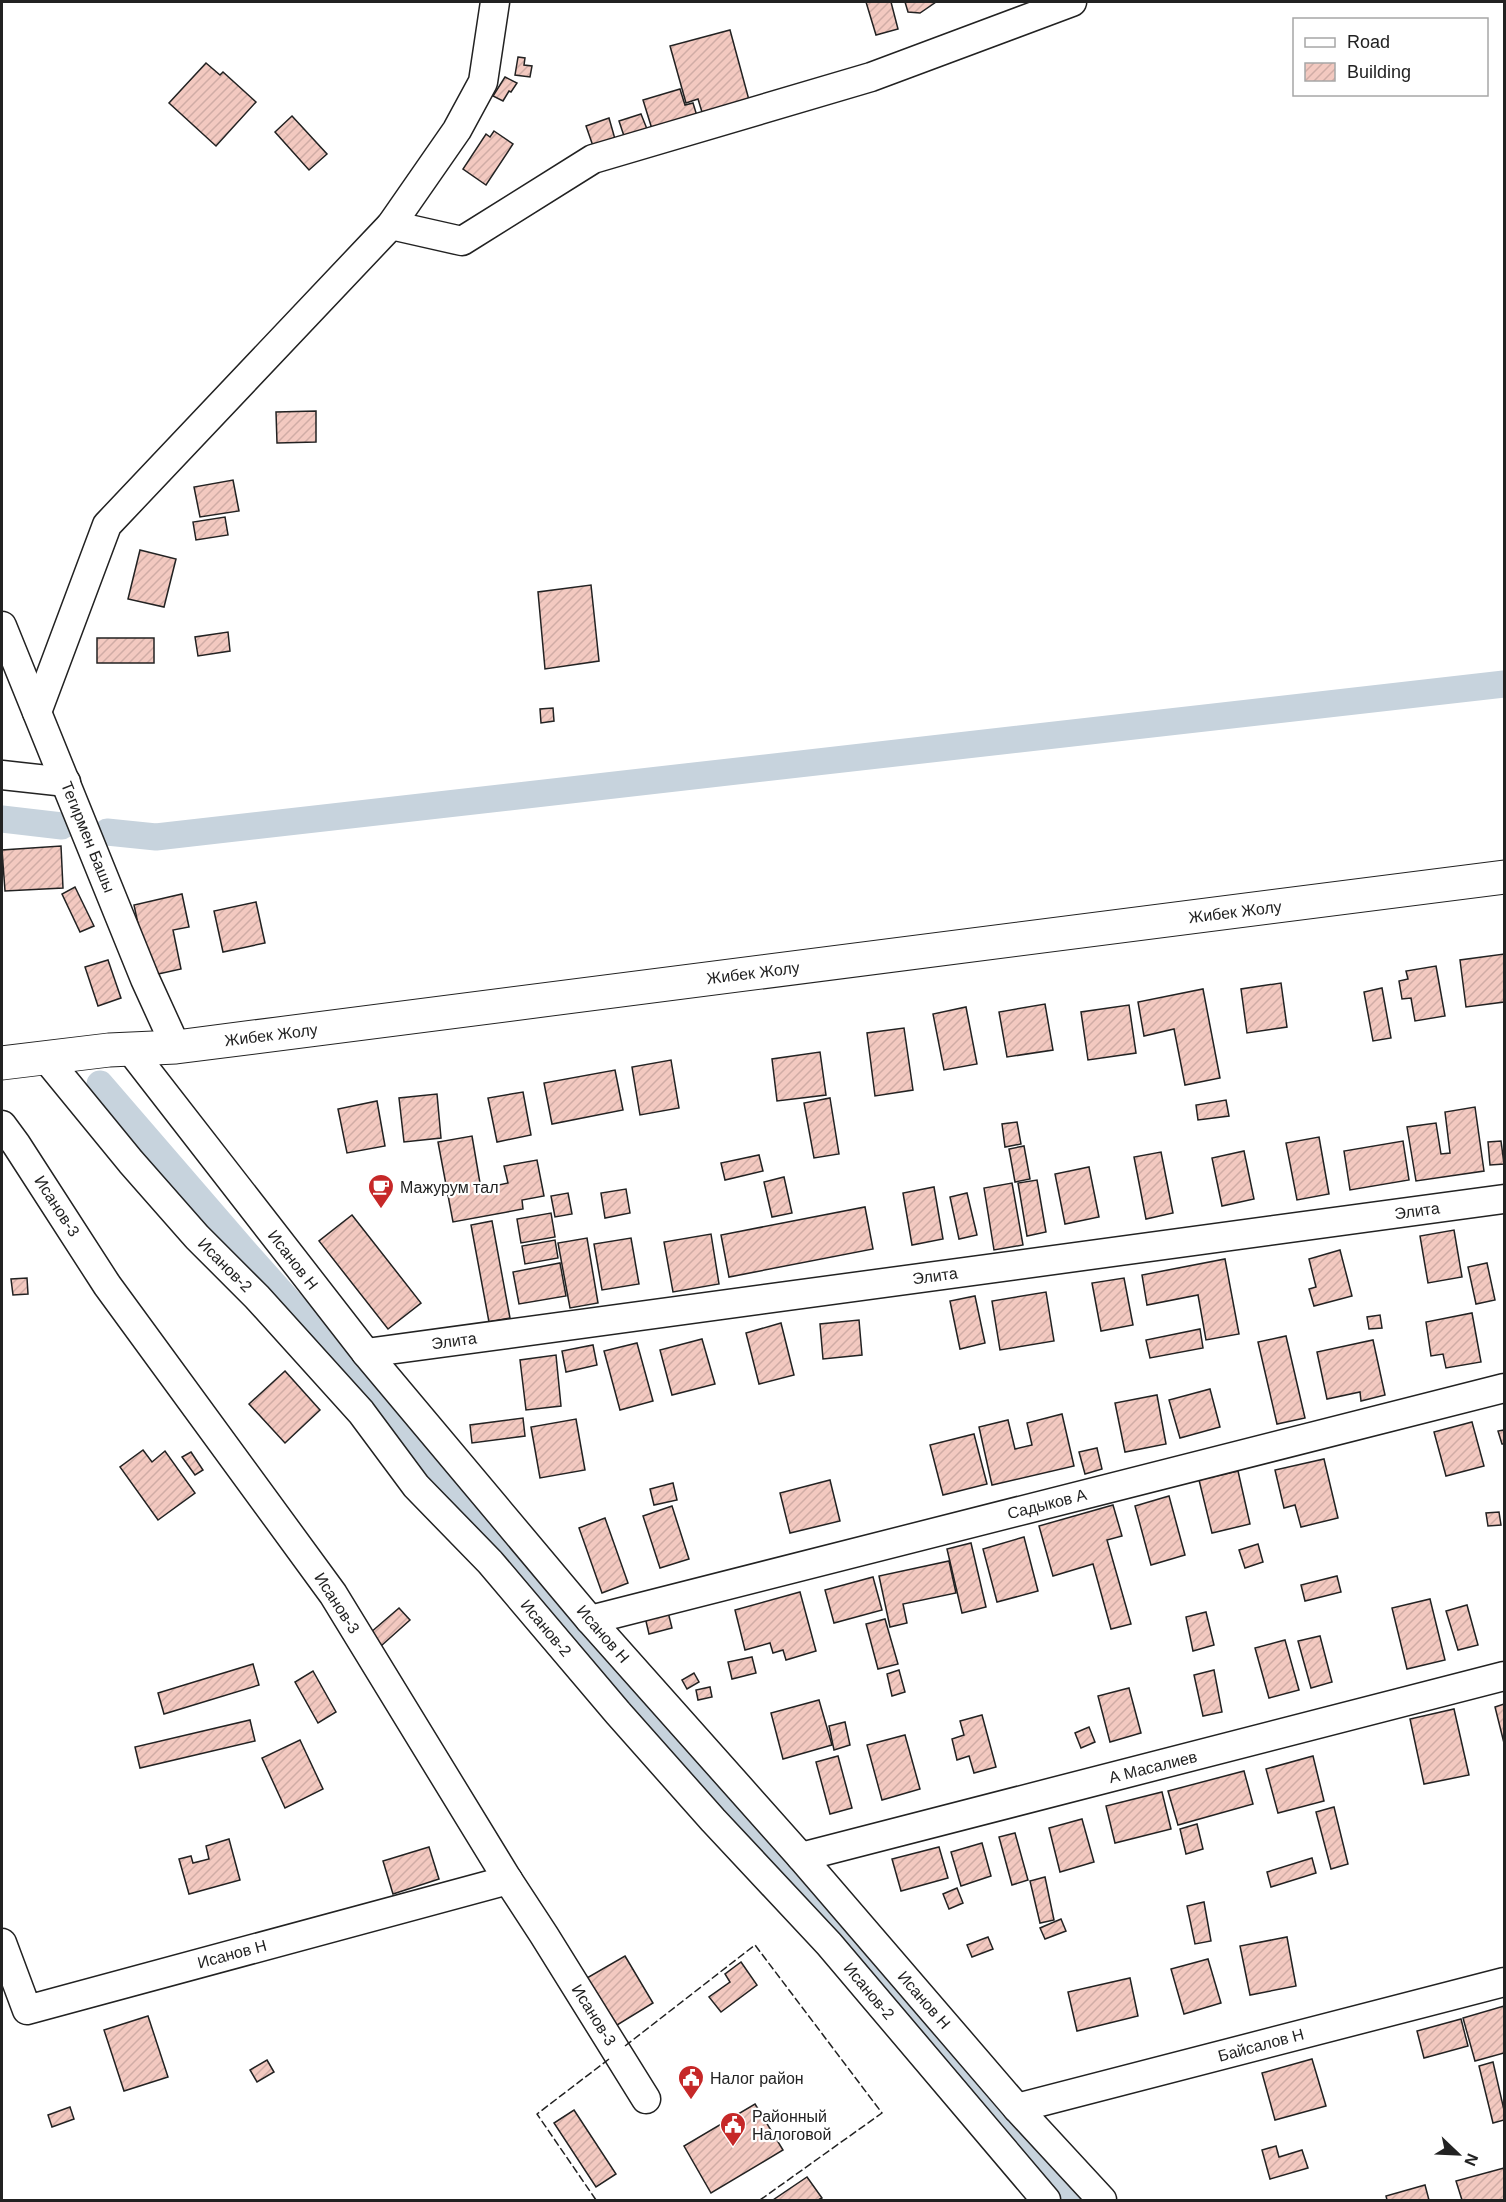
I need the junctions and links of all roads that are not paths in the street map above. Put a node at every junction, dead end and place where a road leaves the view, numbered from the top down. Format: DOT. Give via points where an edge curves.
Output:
graph roads {
  1 [pos="495,2"];
  2 [pos="1072,2"];
  3 [pos="392,225"];
  4 [pos="2,626"];
  5 [pos="37,712"];
  6 [pos="2,775"];
  7 [pos="66,782"];
  8 [pos="1504,877"];
  9 [pos="176,1047"];
  10 [pos="129,1048"];
  11 [pos="45,1057"];
  12 [pos="2,1062"];
  13 [pos="2,1125"];
  14 [pos="1504,1199"];
  15 [pos="366,1353"];
  16 [pos="1504,1388"];
  17 [pos="590,1620"];
  18 [pos="1504,1676"];
  19 [pos="801,1857"];
  20 [pos="508,1880"];
  21 [pos="2,1943"];
  22 [pos="1504,1982"];
  23 [pos="646,2099"];
  24 [pos="1017,2108"];
  25 [pos="1046,2200"];
  26 [pos="1102,2200"];
  1 -- 3 [label="street" via="483,82 457,130"];
  2 -- 3 [label="street" via="871,77 593,159 462,241"];
  3 -- 5 [label="street" via="107,525"];
  4 -- 5 [label="street, Тегирмен Башы"];
  5 -- 7 [label="street, Тегирмен Башы"];
  6 -- 7 [label="street"];
  7 -- 9 [label="street, Тегирмен Башы"];
  8 -- 9 [label="main road, Жибек Жолу"];
  9 -- 10 [label="main road, Жибек Жолу"];
  10 -- 11 [label="main road, Жибек Жолу"];
  10 -- 15 [label="street, Исанов Н"];
  11 -- 12 [label="main road, Жибек Жолу"];
  11 -- 25 [label="street, Исанов-2" via="190,1229 361,1412 416,1486 490,1562 713,1820 830,1944"];
  13 -- 20 [label="street, Исанов-3" via="107,1285 333,1594"];
  14 -- 15 [label="street, Элита"];
  15 -- 17 [label="street, Исанов Н"];
  16 -- 17 [label="street, Садыков А"];
  17 -- 19 [label="street, Исанов Н"];
  18 -- 19 [label="street, А Масалиев"];
  19 -- 24 [label="street, Исанов Н"];
  20 -- 21 [label="street, Исанов Н" via="27,2010"];
  20 -- 23 [label="street, Исанов-3"];
  22 -- 24 [label="street, Байсалов Н"];
  24 -- 26 [label="street, Исанов Н"];
}
